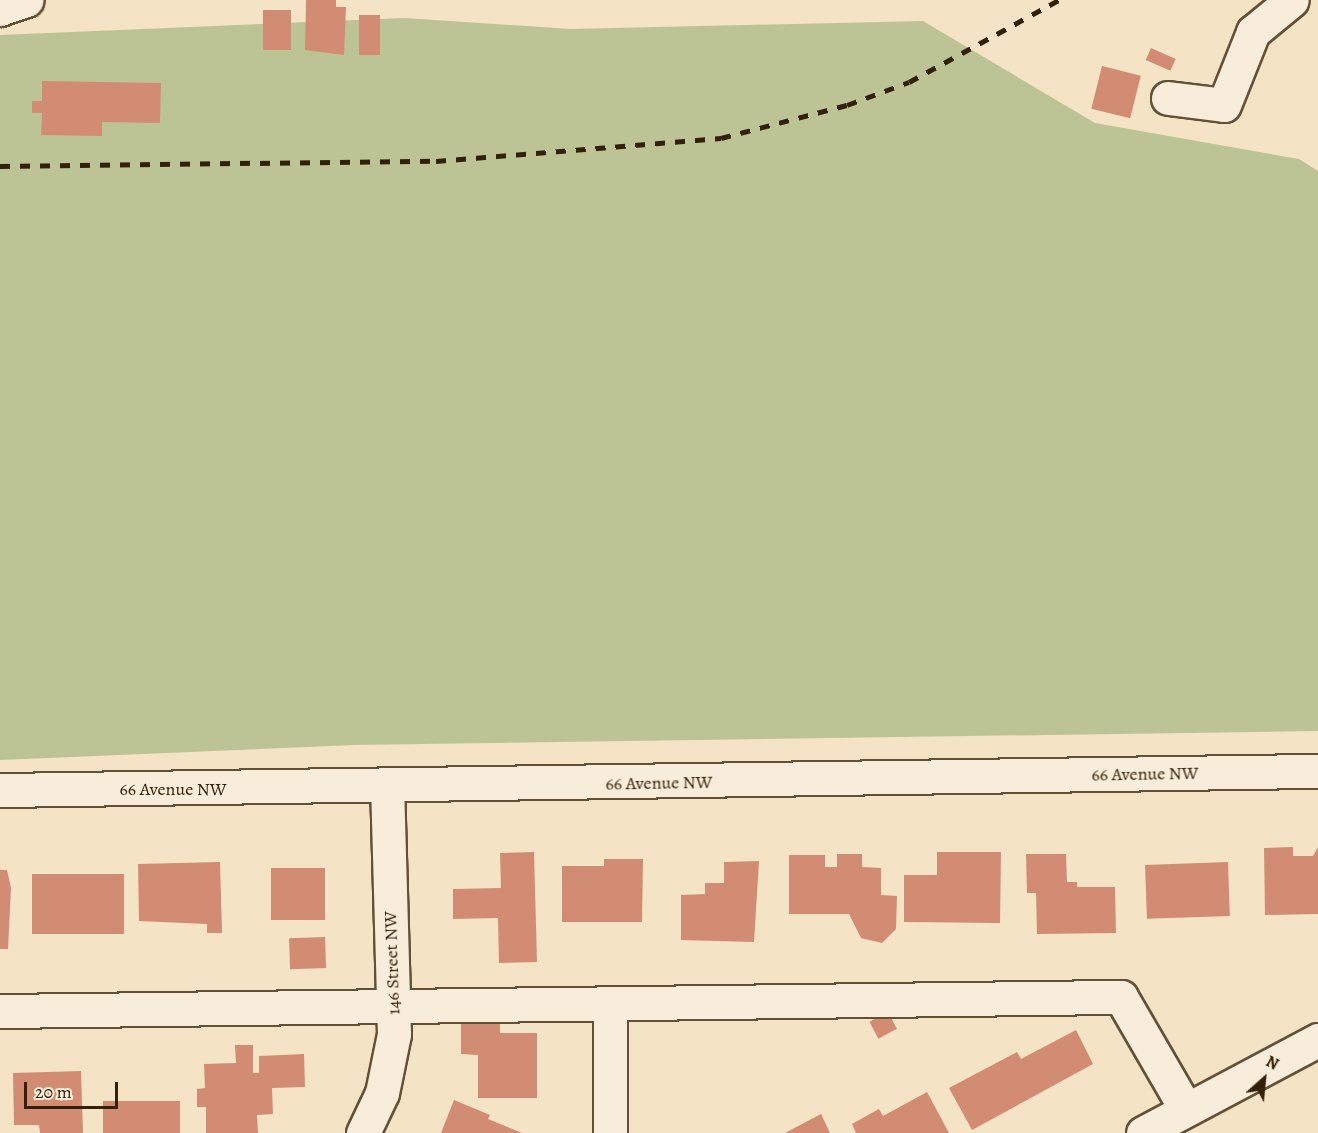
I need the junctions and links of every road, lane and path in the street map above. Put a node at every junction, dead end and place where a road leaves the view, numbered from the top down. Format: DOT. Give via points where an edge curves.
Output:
graph roads {
  1 [pos="26,0"];
  2 [pos="1292,0"];
  3 [pos="0,9"];
  4 [pos="1168,98"];
  5 [pos="1318,771"];
  6 [pos="387,788"];
  7 [pos="0,790"];
  8 [pos="394,1003"];
  9 [pos="610,1006"];
  10 [pos="0,1011"];
  11 [pos="1318,1040"];
  12 [pos="1185,1109"];
  13 [pos="363,1133"];
  14 [pos="610,1133"];
  15 [pos="1143,1133"];
  1 -- 3 [label="street"];
  2 -- 4 [label="street" via="1253,32 1224,105"];
  5 -- 6 [label="street, 66 Avenue NW"];
  6 -- 7 [label="street, 66 Avenue NW"];
  6 -- 8 [label="street, 146 Street NW"];
  8 -- 9 [label="street"];
  8 -- 10 [label="street"];
  8 -- 13 [label="street, 146 Street NW" via="391,1064"];
  9 -- 12 [label="street" via="1121,997"];
  9 -- 14 [label="street"];
  11 -- 12 [label="street"];
  12 -- 15 [label="street"];
}
